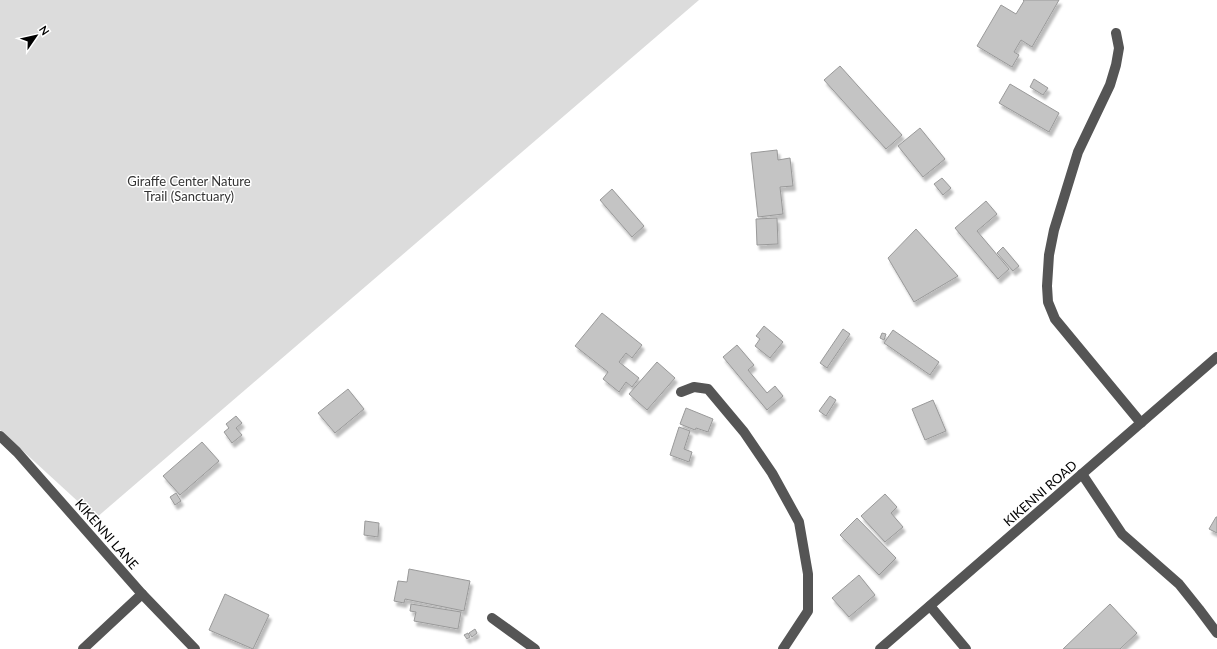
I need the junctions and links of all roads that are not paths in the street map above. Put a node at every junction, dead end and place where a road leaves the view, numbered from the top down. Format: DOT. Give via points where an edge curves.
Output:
graph roads {
  1 [pos="1116,33"];
  2 [pos="1217,357"];
  3 [pos="681,392"];
  4 [pos="1141,423"];
  5 [pos="0,436"];
  6 [pos="1082,474"];
  7 [pos="142,594"];
  8 [pos="930,606"];
  9 [pos="492,618"];
  10 [pos="1217,633"];
  11 [pos="83,649"];
  12 [pos="195,649"];
  13 [pos="535,649"];
  14 [pos="782,649"];
  15 [pos="880,649"];
  16 [pos="966,649"];
  1 -- 4 [label="street" via="1119,48 1110,85 1078,152 1054,230 1047,286 1048,302 1055,319"];
  2 -- 4 [label="street, KIKENNI ROAD"];
  3 -- 14 [label="street" via="694,387 708,389 720,401 772,473 799,522 808,574 808,611"];
  4 -- 6 [label="street, KIKENNI ROAD"];
  5 -- 7 [label="street, KIKENNI LANE"];
  6 -- 8 [label="street, KIKENNI ROAD"];
  6 -- 10 [label="street" via="1122,534 1179,584"];
  7 -- 11 [label="street"];
  7 -- 12 [label="street, KIKENNI LANE"];
  8 -- 15 [label="street, KIKENNI ROAD"];
  8 -- 16 [label="street"];
  9 -- 13 [label="street"];
}
